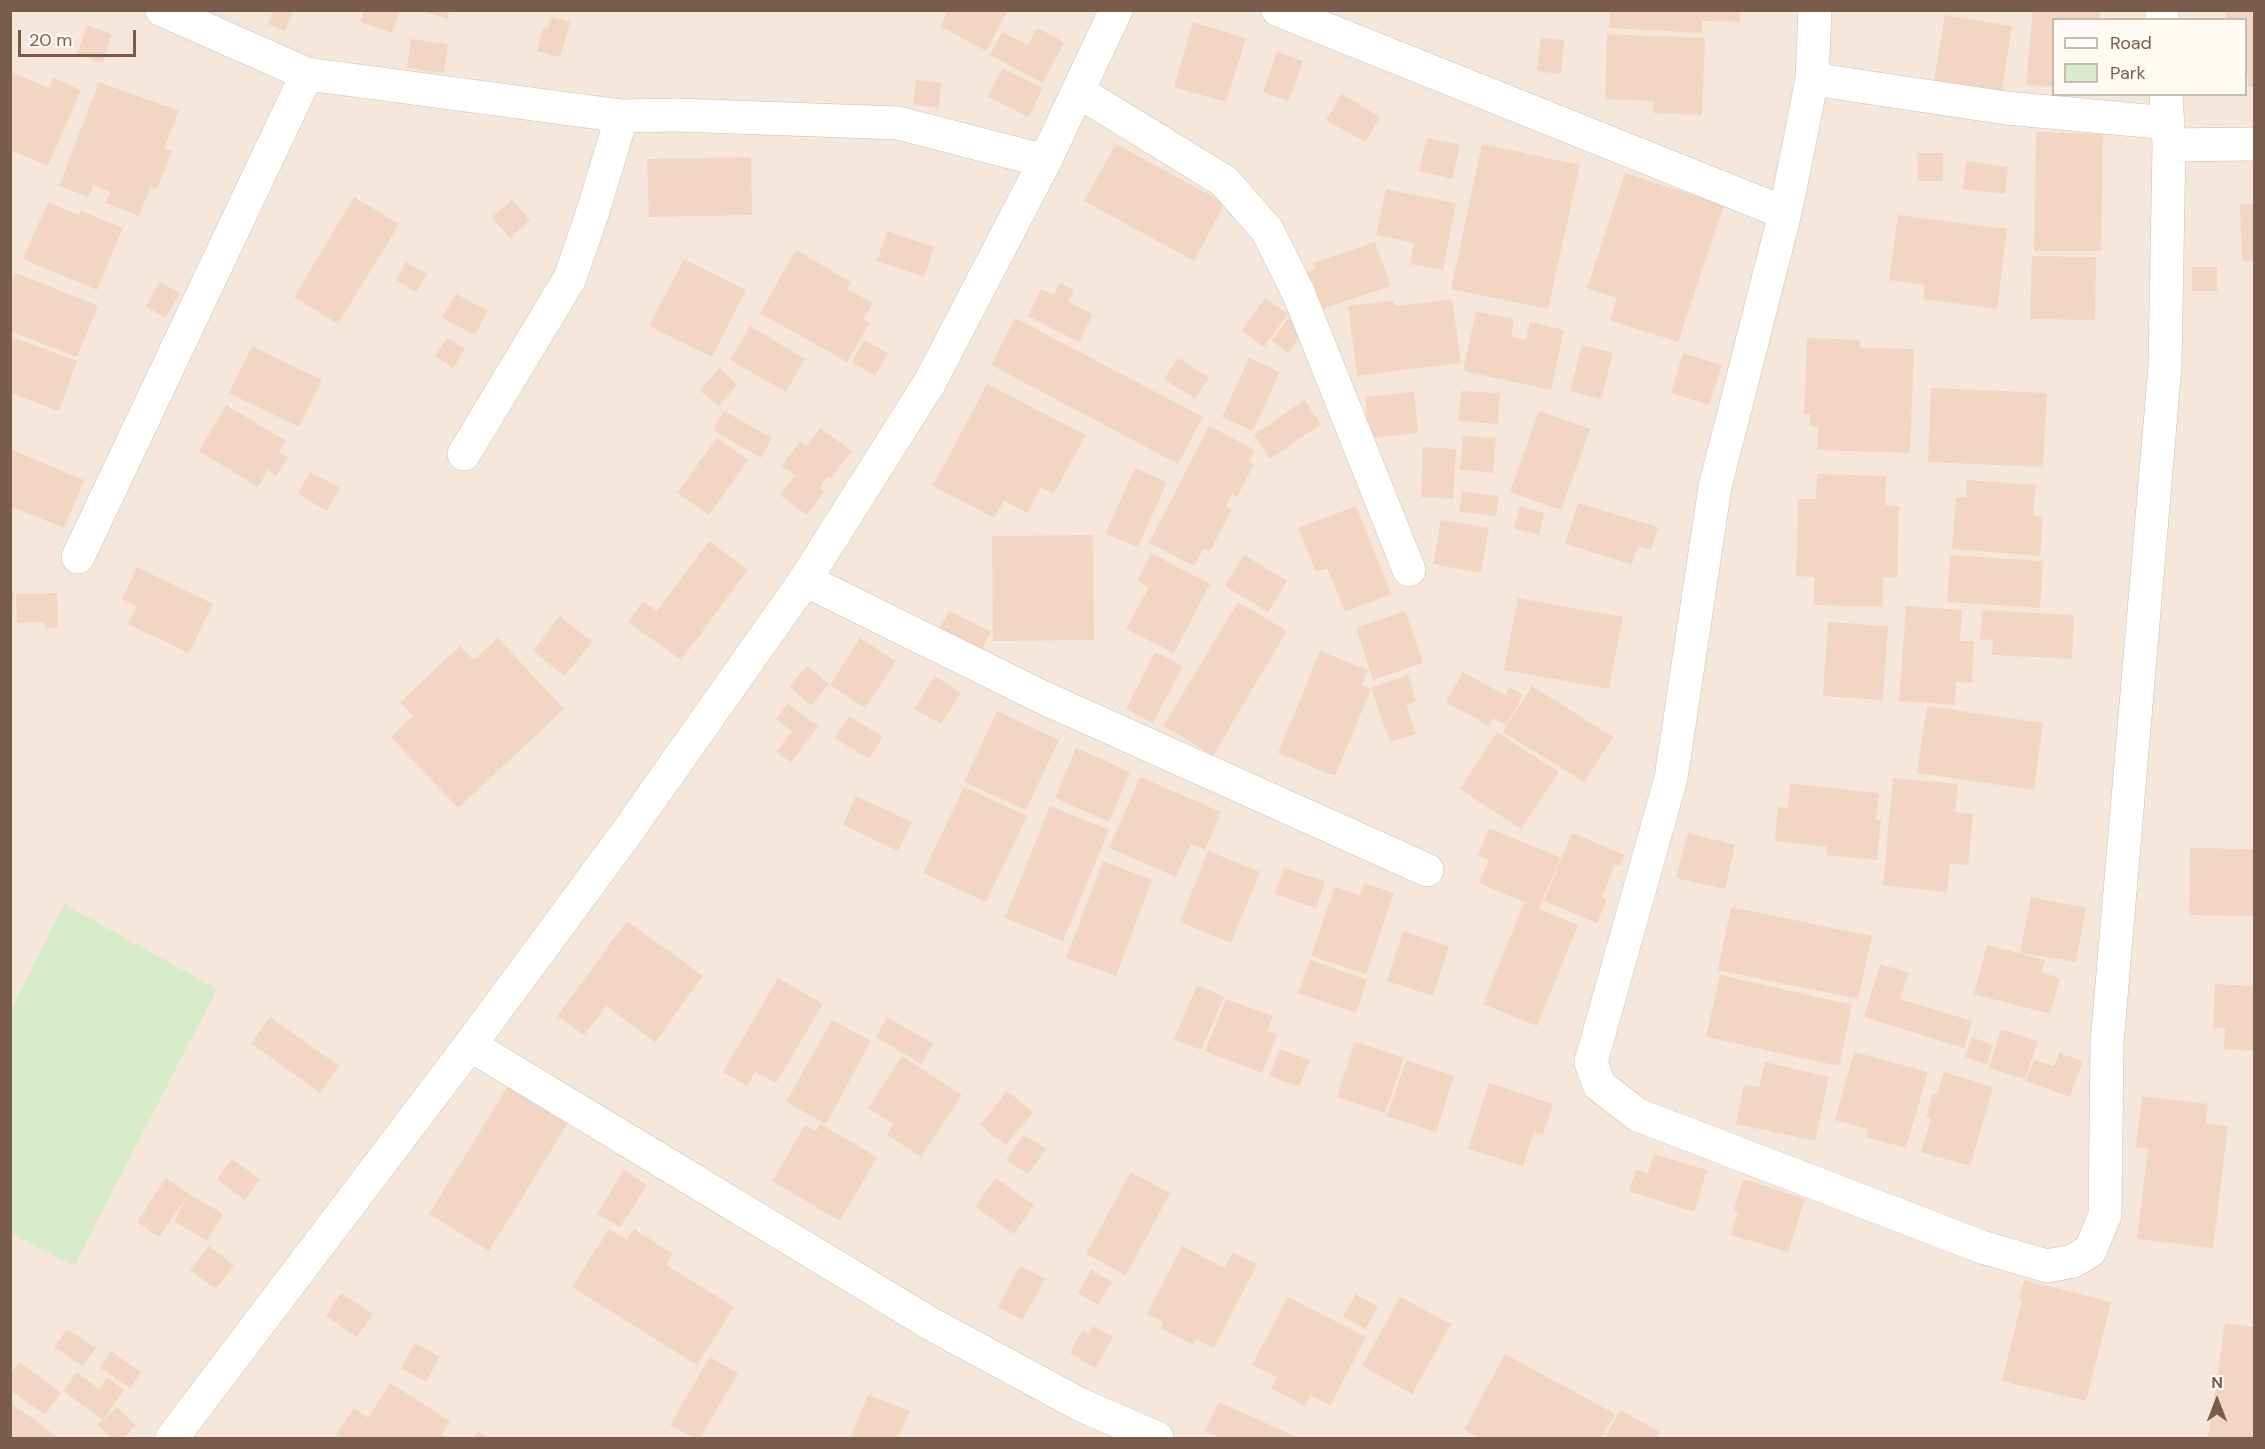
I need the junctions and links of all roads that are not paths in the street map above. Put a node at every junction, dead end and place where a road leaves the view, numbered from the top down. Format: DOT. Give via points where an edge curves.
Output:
graph roads {
  1 [pos="162,10"];
  2 [pos="1116,10"];
  3 [pos="1278,10"];
  4 [pos="1815,10"];
  5 [pos="307,74"];
  6 [pos="1812,79"];
  7 [pos="1079,92"];
  8 [pos="622,116"];
  9 [pos="2168,121"];
  10 [pos="2254,144"];
  11 [pos="1045,161"];
  12 [pos="1785,213"];
  13 [pos="464,454"];
  14 [pos="78,556"];
  15 [pos="1409,570"];
  16 [pos="805,580"];
  17 [pos="1427,870"];
  18 [pos="470,1045"];
  19 [pos="172,1438"];
  20 [pos="1157,1438"];
  1 -- 5 [label="street"];
  2 -- 7 [label="street"];
  3 -- 12 [label="street"];
  4 -- 6 [label="street"];
  5 -- 8 [label="street"];
  5 -- 14 [label="street"];
  6 -- 9 [label="street" via="2006,108"];
  6 -- 12 [label="street"];
  7 -- 11 [label="street"];
  7 -- 15 [label="street" via="1224,181 1267,230 1298,292"];
  8 -- 11 [label="street" via="898,123"];
  8 -- 13 [label="street" via="570,278"];
  9 -- 10 [label="street"];
  9 -- 12 [label="street" via="2165,366 2108,1032 2105,1215 2090,1251 2073,1261 2047,1266 1982,1246 1638,1115 1599,1085 1591,1062 1671,778 1715,487"];
  11 -- 16 [label="street" via="930,382"];
  16 -- 17 [label="street" via="1042,697"];
  16 -- 18 [label="street" via="625,836"];
  18 -- 19 [label="street"];
  18 -- 20 [label="street" via="931,1324 1081,1405"];
}
